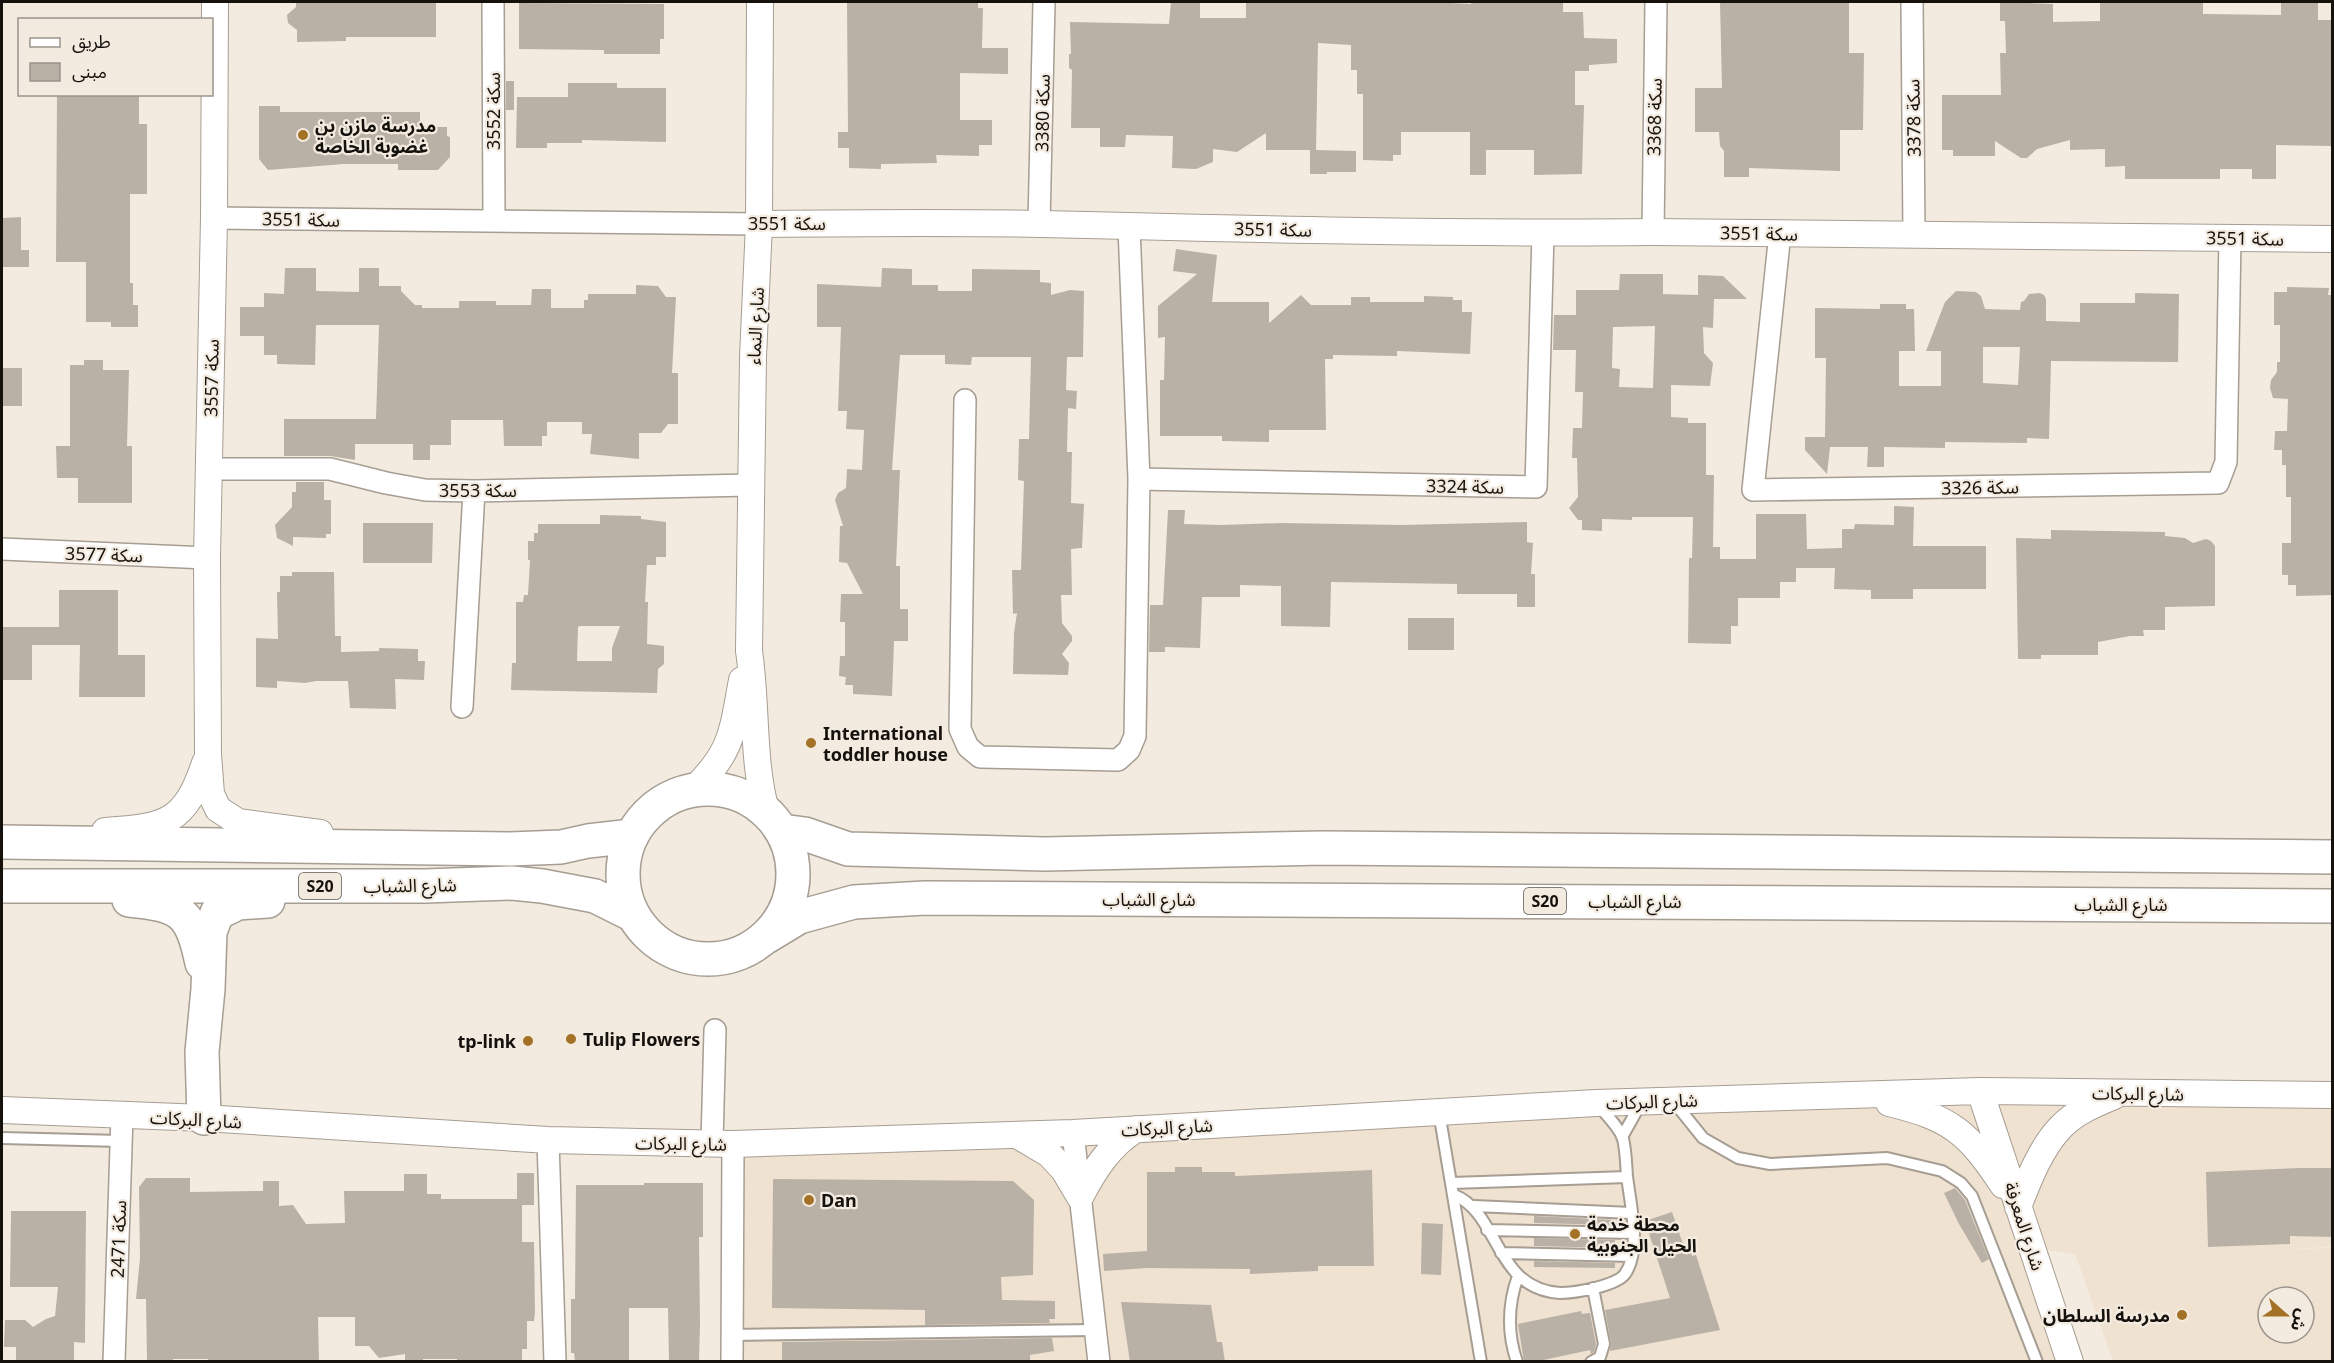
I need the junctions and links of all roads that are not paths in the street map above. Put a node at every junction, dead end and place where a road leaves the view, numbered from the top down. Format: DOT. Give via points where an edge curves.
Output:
graph roads {
  1 [pos="215,2"];
  2 [pos="493,2"];
  3 [pos="760,2"];
  4 [pos="1044,2"];
  5 [pos="1656,2"];
  6 [pos="1912,2"];
  7 [pos="214,218"];
  8 [pos="494,221"];
  9 [pos="759,224"];
  10 [pos="1039,224"];
  11 [pos="1130,227"];
  12 [pos="1653,232"];
  13 [pos="1543,233"];
  14 [pos="1780,234"];
  15 [pos="1914,235"];
  16 [pos="2230,238"];
  17 [pos="2332,239"];
  18 [pos="965,400"];
  19 [pos="209,469"];
  20 [pos="1139,479"];
  21 [pos="750,485"];
  22 [pos="474,491"];
  23 [pos="2,549"];
  24 [pos="207,558"];
  25 [pos="749,651"];
  26 [pos="462,707"];
  27 [pos="208,754"];
  28 [pos="693,790"];
  29 [pos="774,821"];
  30 [pos="632,836"];
  31 [pos="2,837"];
  32 [pos="2,842"];
  33 [pos="451,847"];
  34 [pos="2332,857"];
  35 [pos="425,886"];
  36 [pos="2,887"];
  37 [pos="2332,906"];
  38 [pos="633,915"];
  39 [pos="766,938"];
  40 [pos="208,989"];
  41 [pos="715,1030"];
  42 [pos="1980,1091"];
  43 [pos="2121,1093"];
  44 [pos="1857,1095"];
  45 [pos="2332,1095"];
  46 [pos="1673,1100"];
  47 [pos="1642,1101"];
  48 [pos="1596,1102"];
  49 [pos="2,1110"];
  50 [pos="1439,1112"];
  51 [pos="122,1116"];
  52 [pos="204,1118"];
  53 [pos="1136,1129"];
  54 [pos="1073,1133"];
  55 [pos="1017,1135"];
  56 [pos="2,1137"];
  57 [pos="1622,1137"];
  58 [pos="548,1140"];
  59 [pos="121,1141"];
  60 [pos="723,1144"];
  61 [pos="1627,1177"];
  62 [pos="1452,1183"];
  63 [pos="1455,1195"];
  64 [pos="1080,1197"];
  65 [pos="1474,1206"];
  66 [pos="2018,1207"];
  67 [pos="1632,1213"];
  68 [pos="1487,1230"];
  69 [pos="1634,1233"];
  70 [pos="1501,1253"];
  71 [pos="1632,1256"];
  72 [pos="1518,1276"];
  73 [pos="1593,1288"];
  74 [pos="1095,1330"];
  75 [pos="732,1335"];
  76 [pos="114,1362"];
  77 [pos="555,1362"];
  78 [pos="732,1362"];
  79 [pos="1099,1362"];
  80 [pos="1481,1362"];
  81 [pos="1517,1362"];
  82 [pos="1591,1362"];
  83 [pos="2037,1362"];
  84 [pos="2070,1362"];
  1 -- 7 [label="street, سكة 3557"];
  2 -- 8 [label="street, سكة 3552"];
  3 -- 9 [label="street, شارع النماء"];
  4 -- 10 [label="street, سكة 3380"];
  5 -- 12 [label="street, سكة 3368"];
  6 -- 15 [label="street, سكة 3378"];
  7 -- 8 [label="street, سكة 3551"];
  7 -- 19 [label="street, سكة 3557"];
  8 -- 9 [label="street, سكة 3551"];
  9 -- 10 [label="street, سكة 3551"];
  9 -- 21 [label="street, شارع النماء"];
  10 -- 11 [label="street, سكة 3551"];
  11 -- 13 [label="street, سكة 3551"];
  11 -- 20 [label="street"];
  12 -- 13 [label="street, سكة 3551"];
  12 -- 14 [label="street, سكة 3551"];
  13 -- 20 [label="street, سكة 3324" via="1536,487"];
  14 -- 15 [label="street, سكة 3551"];
  14 -- 16 [label="street, سكة 3326" via="1753,490 2218,483 2226,462"];
  15 -- 16 [label="street, سكة 3551"];
  16 -- 17 [label="street, سكة 3551"];
  18 -- 20 [label="street" via="960,729 969,747 980,757 1118,760 1129,750 1135,736"];
  19 -- 22 [label="street, سكة 3553" via="330,470 426,490"];
  19 -- 24 [label="street, سكة 3557"];
  21 -- 22 [label="street, سكة 3553"];
  21 -- 25 [label="street, شارع النماء"];
  22 -- 26 [label="street"];
  23 -- 24 [label="street, سكة 3577"];
  24 -- 27 [label="street, سكة 3557"];
  25 -- 28 [label="street, شارع النماء" via="733,732 710,774"];
  25 -- 29 [label="street, شارع النماء" via="759,784"];
  27 -- 31 [label="street" via="196,788 171,819 132,829"];
  27 -- 33 [label="street, سكة 3557" via="211,794 218,809 238,822"];
  28 -- 29 [label="main road, S20" via="732,792 750,800"];
  28 -- 30 [label="main road, S20" via="657,806"];
  29 -- 34 [label="main road, S20" via="848,849 1045,854 1322,848"];
  29 -- 39 [label="main road, S20" via="791,852 794,875 790,898"];
  30 -- 33 [label="main road, شارع الشباب / S20" via="561,847"];
  30 -- 38 [label="main road, S20" via="624,862 624,890"];
  32 -- 33 [label="main road, شارع الشباب / S20"];
  35 -- 36 [label="main road, شارع الشباب / S20"];
  35 -- 38 [label="main road, شارع الشباب / S20" via="542,886 595,896"];
  35 -- 40 [label="main road" via="238,903 217,913 210,932"];
  36 -- 40 [label="main road" via="172,908 186,916 196,934"];
  37 -- 39 [label="main road, شارع الشباب / S20" via="925,898 854,902 799,917"];
  38 -- 39 [label="main road, S20" via="657,943 689,958 723,959"];
  40 -- 52 [label="main road" via="202,1052"];
  41 -- 60 [label="street"];
  42 -- 43 [label="street, شارع البركات"];
  42 -- 44 [label="street, شارع البركات"];
  42 -- 66 [label="street, شارع المعرفة"];
  43 -- 45 [label="street, شارع البركات"];
  43 -- 66 [label="street" via="2085,1109 2060,1128"];
  44 -- 46 [label="street, شارع البركات"];
  44 -- 66 [label="street" via="1922,1111 1950,1123 1967,1137"];
  46 -- 47 [label="street, شارع البركات"];
  46 -- 83 [label="lane" via="1702,1138 1738,1158 1770,1164 1887,1158 1942,1171 1961,1183 1972,1196"];
  47 -- 48 [label="street, شارع البركات"];
  47 -- 57 [label="lane"];
  48 -- 50 [label="street, شارع البركات"];
  48 -- 57 [label="lane"];
  49 -- 51 [label="street, شارع البركات"];
  50 -- 53 [label="street, شارع البركات"];
  50 -- 62 [label="lane"];
  51 -- 52 [label="street, شارع البركات"];
  51 -- 59 [label="street, سكة 2471"];
  52 -- 58 [label="street, شارع البركات"];
  53 -- 54 [label="street, شارع البركات"];
  53 -- 64 [label="street" via="1099,1162"];
  54 -- 55 [label="street, شارع البركات"];
  54 -- 64 [label="street"];
  55 -- 60 [label="street, شارع البركات"];
  55 -- 64 [label="street" via="1049,1154"];
  56 -- 59 [label="lane"];
  57 -- 61 [label="lane"];
  58 -- 60 [label="street, شارع البركات"];
  58 -- 77 [label="street"];
  59 -- 76 [label="street, سكة 2471"];
  60 -- 75 [label="street"];
  61 -- 62 [label="lane"];
  61 -- 67 [label="lane"];
  62 -- 63 [label="lane"];
  63 -- 65 [label="lane"];
  63 -- 80 [label="lane"];
  64 -- 74 [label="street"];
  65 -- 67 [label="lane"];
  65 -- 68 [label="lane"];
  66 -- 84 [label="street, شارع المعرفة"];
  67 -- 69 [label="lane"];
  68 -- 69 [label="lane"];
  68 -- 70 [label="lane"];
  69 -- 71 [label="lane"];
  70 -- 71 [label="lane"];
  70 -- 72 [label="lane"];
  71 -- 73 [label="lane" via="1624,1276"];
  72 -- 73 [label="lane" via="1536,1287 1560,1293"];
  72 -- 81 [label="lane" via="1509,1313"];
  73 -- 82 [label="lane" via="1604,1344 1600,1357"];
  74 -- 75 [label="lane"];
  74 -- 79 [label="street"];
  75 -- 78 [label="street"];
}
